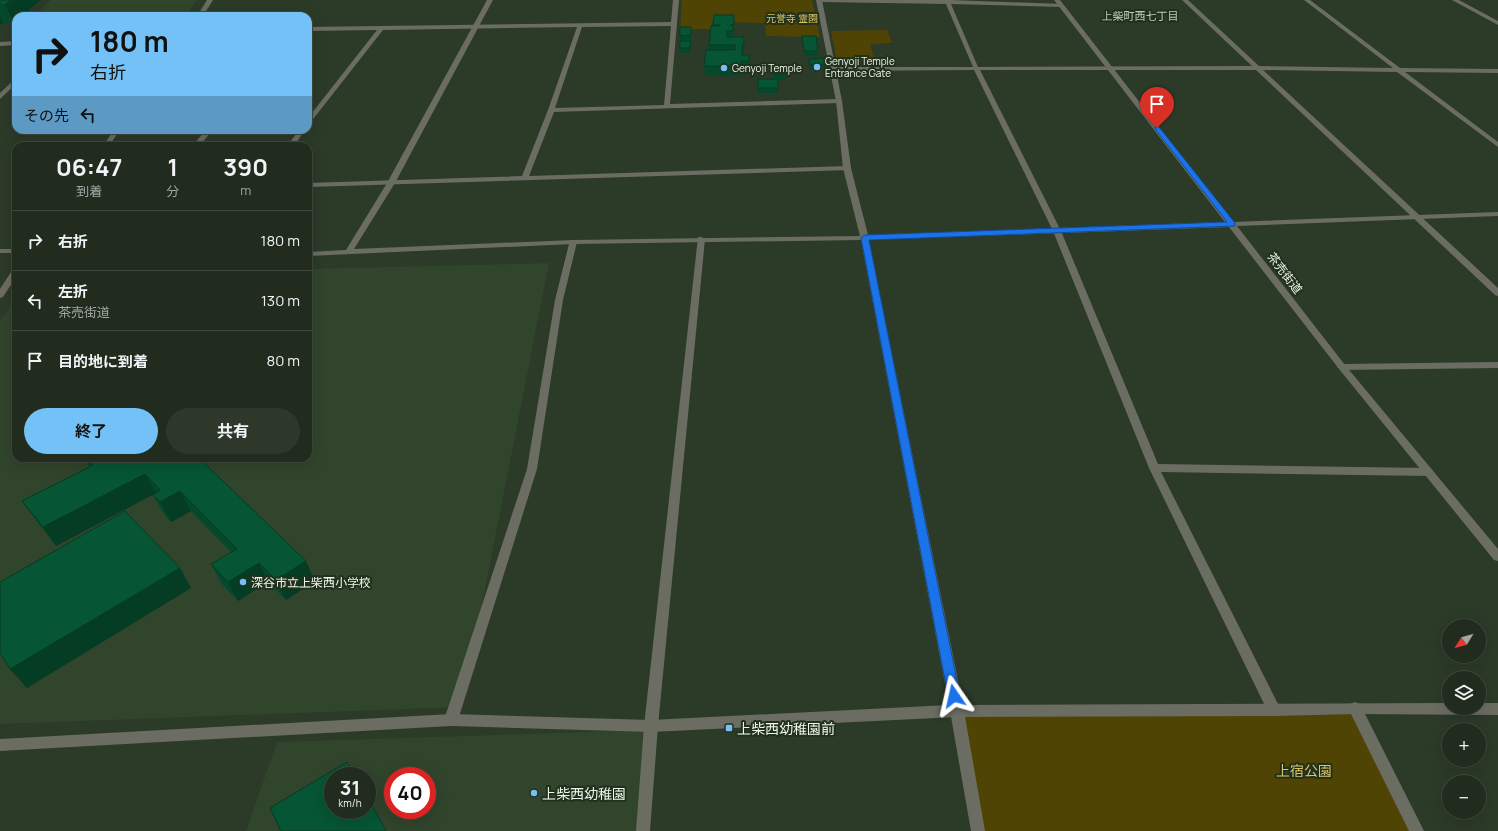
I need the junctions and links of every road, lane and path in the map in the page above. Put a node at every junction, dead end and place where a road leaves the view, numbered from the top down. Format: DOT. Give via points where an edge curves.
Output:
graph roads {
  1 [pos="210,0"];
  2 [pos="490,0"];
  3 [pos="676,0"];
  4 [pos="820,0"];
  5 [pos="1185,0"];
  6 [pos="1306,0"];
  7 [pos="1455,0"];
  8 [pos="947,1"];
  9 [pos="1059,3"];
  10 [pos="202,12"];
  11 [pos="1498,23"];
  12 [pos="674,24"];
  13 [pos="580,25"];
  14 [pos="475,26"];
  15 [pos="382,27"];
  16 [pos="312,29"];
  17 [pos="12,43"];
  18 [pos="0,44"];
  19 [pos="976,68"];
  20 [pos="1110,68"];
  21 [pos="1257,68"];
  22 [pos="831,69"];
  23 [pos="1402,71"];
  24 [pos="1498,71"];
  25 [pos="12,84"];
  26 [pos="0,97"];
  27 [pos="839,101"];
  28 [pos="667,106"];
  29 [pos="551,110"];
  30 [pos="312,117"];
  31 [pos="206,134"];
  32 [pos="199,142"];
  33 [pos="1498,145"];
  34 [pos="847,168"];
  35 [pos="525,178"];
  36 [pos="391,183"];
  37 [pos="312,184"];
  38 [pos="1498,214"];
  39 [pos="1416,216"];
  40 [pos="1232,224"];
  41 [pos="1057,231"];
  42 [pos="865,238"];
  43 [pos="701,240"];
  44 [pos="573,242"];
  45 [pos="0,251"];
  46 [pos="12,251"];
  47 [pos="348,253"];
  48 [pos="312,254"];
  49 [pos="12,275"];
  50 [pos="12,277"];
  51 [pos="0,278"];
  52 [pos="1498,293"];
  53 [pos="0,295"];
  54 [pos="1498,366"];
  55 [pos="1342,367"];
  56 [pos="1154,468"];
  57 [pos="1428,472"];
  58 [pos="1498,557"];
  59 [pos="1355,708"];
  60 [pos="1498,709"];
  61 [pos="1274,710"];
  62 [pos="957,712"];
  63 [pos="451,720"];
  64 [pos="651,726"];
  65 [pos="0,745"];
  66 [pos="643,831"];
  67 [pos="978,831"];
  68 [pos="1417,831"];
  1 -- 10 [label="street"];
  2 -- 14 [label="street"];
  3 -- 12 [label="street"];
  4 -- 8 [label="street"];
  4 -- 22 [label="street"];
  5 -- 21 [label="street"];
  6 -- 23 [label="street"];
  7 -- 11 [label="street"];
  8 -- 9 [label="street"];
  8 -- 19 [label="street"];
  9 -- 20 [label="street, 茶売街道"];
  12 -- 13 [label="street"];
  12 -- 28 [label="street"];
  13 -- 14 [label="street"];
  13 -- 29 [label="street"];
  14 -- 15 [label="street"];
  14 -- 36 [label="street"];
  15 -- 16 [label="street"];
  15 -- 30 [label="street"];
  17 -- 18 [label="street"];
  19 -- 20 [label="street"];
  19 -- 22 [label="street"];
  19 -- 41 [label="street"];
  20 -- 21 [label="street"];
  20 -- 40 [label="street, 茶売街道"];
  21 -- 23 [label="street"];
  21 -- 39 [label="street"];
  22 -- 27 [label="street"];
  23 -- 24 [label="street"];
  23 -- 33 [label="street"];
  25 -- 26 [label="street"];
  27 -- 28 [label="street"];
  27 -- 34 [label="street"];
  28 -- 29 [label="street"];
  29 -- 35 [label="street"];
  31 -- 32 [label="street"];
  34 -- 35 [label="street"];
  34 -- 42 [label="street"];
  35 -- 36 [label="street"];
  36 -- 37 [label="street"];
  36 -- 47 [label="street"];
  38 -- 39 [label="street"];
  39 -- 40 [label="street"];
  39 -- 52 [label="street"];
  40 -- 41 [label="street"];
  40 -- 55 [label="street, 茶売街道"];
  41 -- 42 [label="street"];
  41 -- 56 [label="street"];
  42 -- 43 [label="street"];
  42 -- 62 [label="street"];
  43 -- 44 [label="street"];
  43 -- 64 [label="street"];
  44 -- 47 [label="street"];
  44 -- 63 [label="street" via="560,300 532,469"];
  45 -- 46 [label="street"];
  47 -- 48 [label="street"];
  49 -- 51 [label="street"];
  50 -- 53 [label="street"];
  54 -- 55 [label="street"];
  55 -- 57 [label="street, 茶売街道"];
  56 -- 57 [label="street"];
  56 -- 61 [label="street"];
  57 -- 58 [label="street, 茶売街道"];
  59 -- 60 [label="street"];
  59 -- 61 [label="street"];
  59 -- 68 [label="street"];
  61 -- 62 [label="street"];
  62 -- 64 [label="street"];
  62 -- 67 [label="street"];
  63 -- 64 [label="street"];
  63 -- 65 [label="street"];
  64 -- 66 [label="street"];
}
